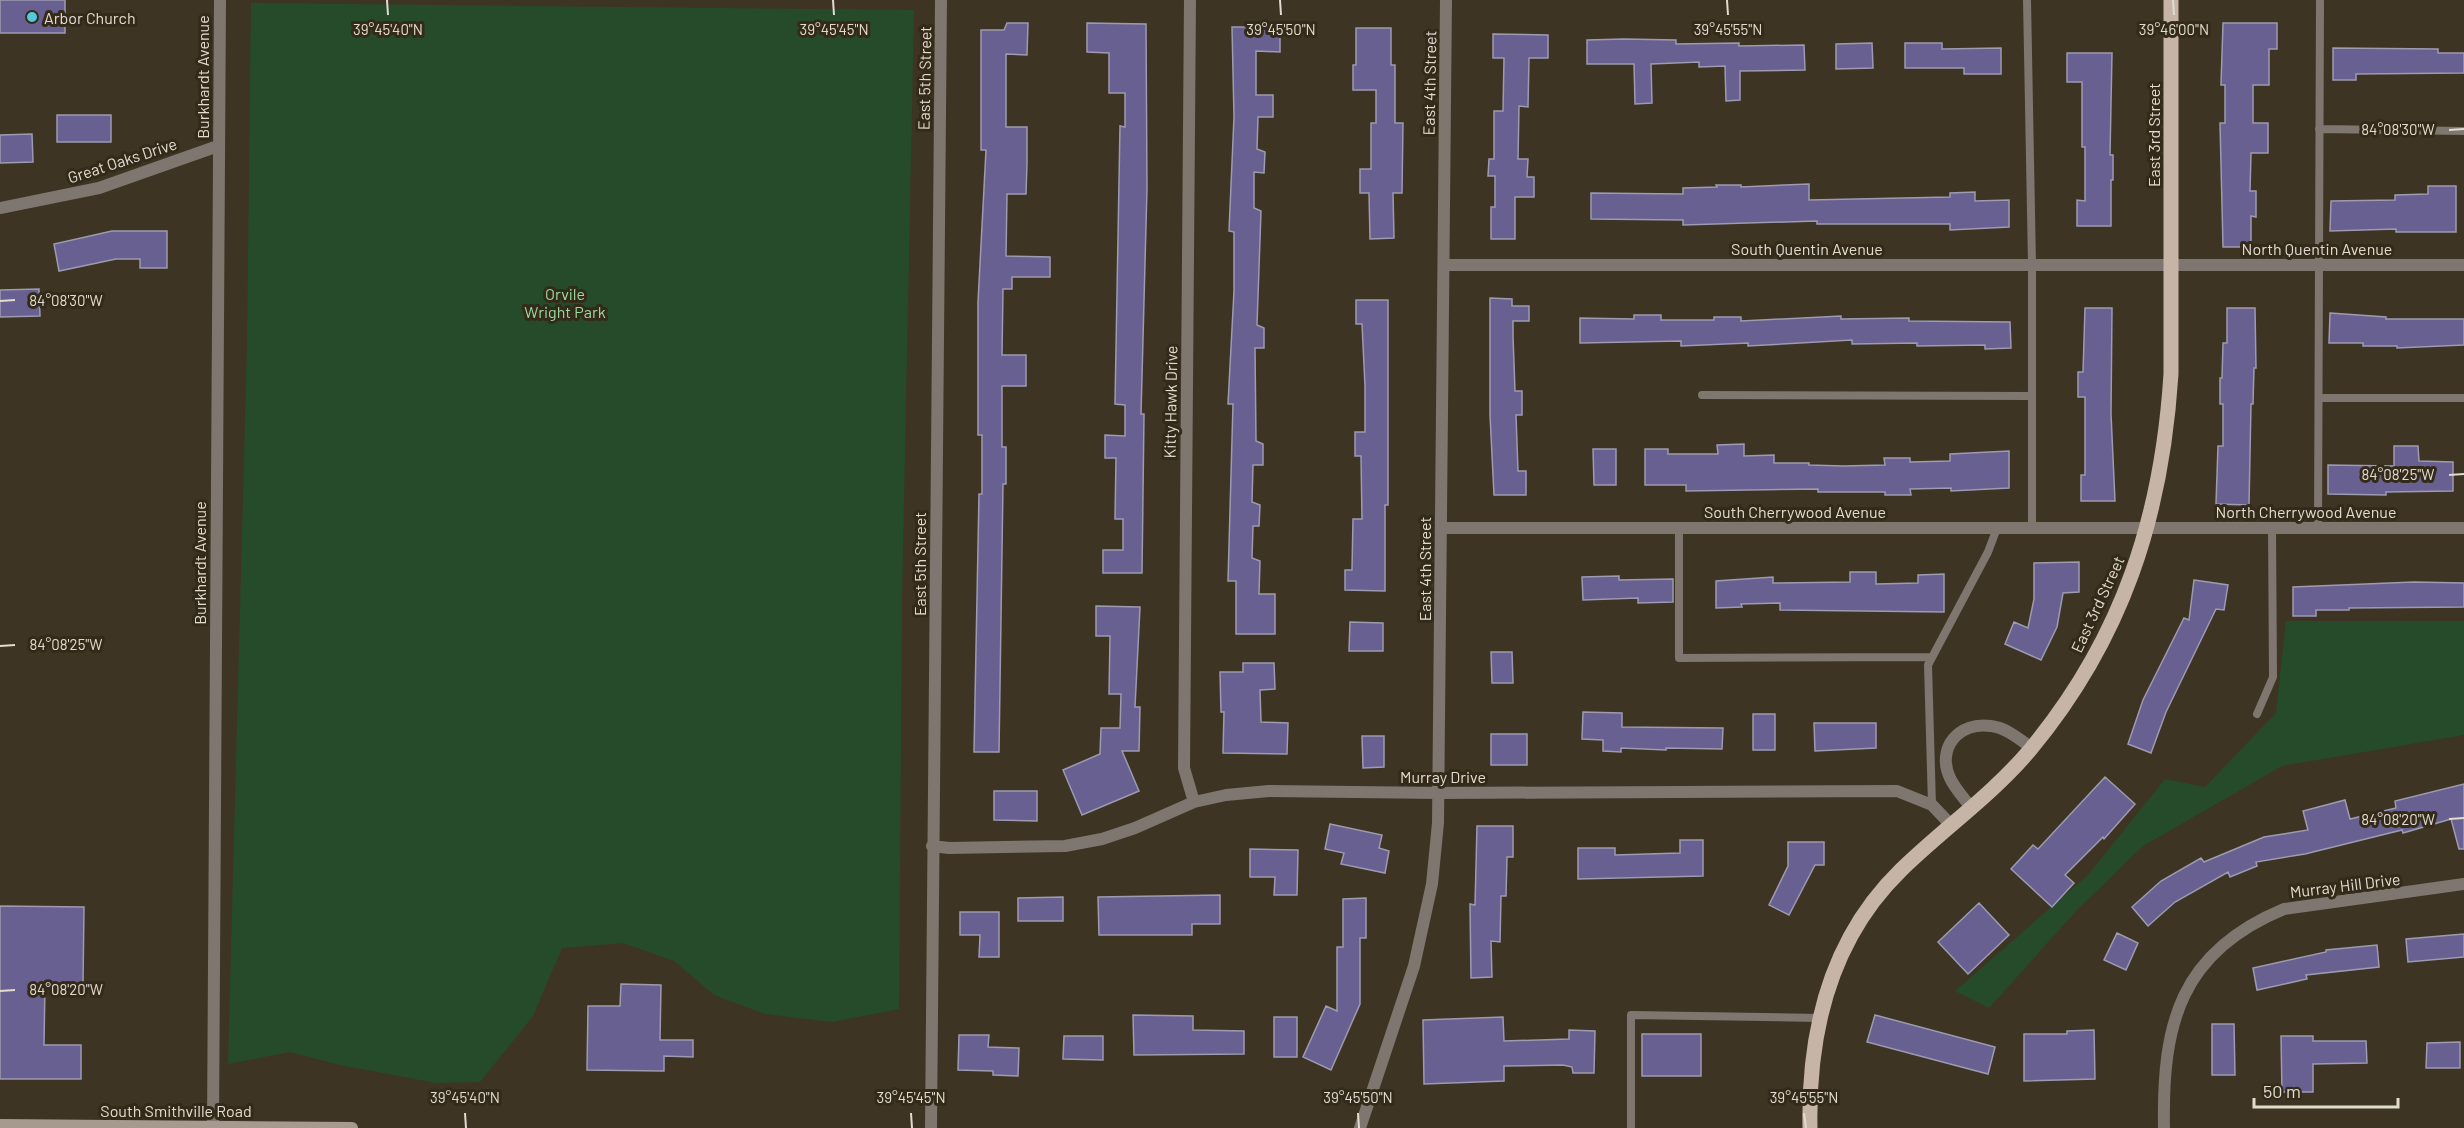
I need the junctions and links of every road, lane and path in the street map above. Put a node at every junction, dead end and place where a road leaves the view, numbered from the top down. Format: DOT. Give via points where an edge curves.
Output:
graph roads {
  1 [pos="219,0"];
  2 [pos="941,0"];
  3 [pos="1190,0"];
  4 [pos="1446,0"];
  5 [pos="2027,0"];
  6 [pos="2171,0"];
  7 [pos="2320,0"];
  8 [pos="2319,129"];
  9 [pos="2464,131"];
  10 [pos="218,146"];
  11 [pos="0,208"];
  12 [pos="1444,265"];
  13 [pos="2032,265"];
  14 [pos="2171,265"];
  15 [pos="2319,265"];
  16 [pos="2464,265"];
  17 [pos="1702,395"];
  18 [pos="2032,396"];
  19 [pos="2319,398"];
  20 [pos="2464,398"];
  21 [pos="1679,527"];
  22 [pos="2148,527"];
  23 [pos="1441,528"];
  24 [pos="1997,528"];
  25 [pos="2032,528"];
  26 [pos="2272,528"];
  27 [pos="2318,528"];
  28 [pos="2464,528"];
  29 [pos="1932,657"];
  30 [pos="2257,714"];
  31 [pos="2032,748"];
  32 [pos="1439,793"];
  33 [pos="1194,802"];
  34 [pos="1932,806"];
  35 [pos="1972,809"];
  36 [pos="1952,826"];
  37 [pos="932,846"];
  38 [pos="2464,884"];
  39 [pos="1820,1018"];
  40 [pos="0,1125"];
  41 [pos="213,1127"];
  42 [pos="352,1128"];
  43 [pos="931,1128"];
  44 [pos="1360,1128"];
  45 [pos="1630,1128"];
  46 [pos="1810,1128"];
  47 [pos="2164,1128"];
  1 -- 10 [label="street, Burkhardt Avenue"];
  2 -- 37 [label="street, East 5th Street"];
  3 -- 33 [label="street, Kitty Hawk Drive" via="1184,768"];
  4 -- 12 [label="street, East 4th Street"];
  5 -- 13 [label="lane"];
  6 -- 14 [label="main road, East 3rd Street"];
  7 -- 8 [label="lane"];
  8 -- 9 [label="lane"];
  8 -- 15 [label="lane"];
  10 -- 11 [label="street, Great Oaks Drive" via="99,188"];
  10 -- 41 [label="street, Burkhardt Avenue"];
  12 -- 13 [label="street, South Quentin Avenue"];
  12 -- 23 [label="street, East 4th Street"];
  13 -- 14 [label="street, South Quentin Avenue"];
  13 -- 18 [label="lane"];
  14 -- 15 [label="street, North Quentin Avenue"];
  14 -- 22 [label="main road, East 3rd Street" via="2167,432"];
  15 -- 16 [label="street, North Quentin Avenue"];
  15 -- 19 [label="lane"];
  17 -- 18 [label="lane"];
  18 -- 25 [label="lane"];
  19 -- 20 [label="lane"];
  19 -- 27 [label="lane"];
  21 -- 23 [label="street, South Cherrywood Avenue"];
  21 -- 24 [label="street, South Cherrywood Avenue"];
  21 -- 29 [label="lane" via="1679,658"];
  22 -- 25 [label="street, South Cherrywood Avenue"];
  22 -- 26 [label="street, North Cherrywood Avenue"];
  22 -- 31 [label="main road, East 3rd Street" via="2132,577 2107,632 2075,689"];
  23 -- 32 [label="street, East 4th Street"];
  24 -- 25 [label="street, South Cherrywood Avenue"];
  24 -- 29 [label="lane"];
  26 -- 27 [label="street, North Cherrywood Avenue"];
  26 -- 30 [label="lane" via="2273,677"];
  27 -- 28 [label="street, North Cherrywood Avenue"];
  29 -- 34 [label="lane" via="1928,665"];
  31 -- 35 [label="main road, East 3rd Street"];
  31 -- 35 [label="street" via="1992,726 1971,727 1954,737 1947,747 1950,778"];
  32 -- 33 [label="street, Murray Drive" via="1269,791"];
  32 -- 34 [label="street, Murray Drive" via="1897,791"];
  32 -- 44 [label="street, East 4th Street" via="1427,914 1414,966"];
  33 -- 37 [label="street, Murray Drive" via="1135,828 1065,846"];
  34 -- 36 [label="street, Murray Drive"];
  35 -- 36 [label="main road, East 3rd Street"];
  36 -- 39 [label="main road, East 3rd Street" via="1900,871 1869,908 1835,970"];
  37 -- 43 [label="street, East 5th Street"];
  38 -- 47 [label="street, Murray Hill Drive" via="2293,907 2235,934 2197,972 2174,1020 2167,1047"];
  39 -- 45 [label="lane" via="1631,1015"];
  39 -- 46 [label="main road, East 3rd Street" via="1809,1083"];
  40 -- 41 [label="main road, South Smithville Road"];
  41 -- 42 [label="main road, South Smithville Road"];
}
